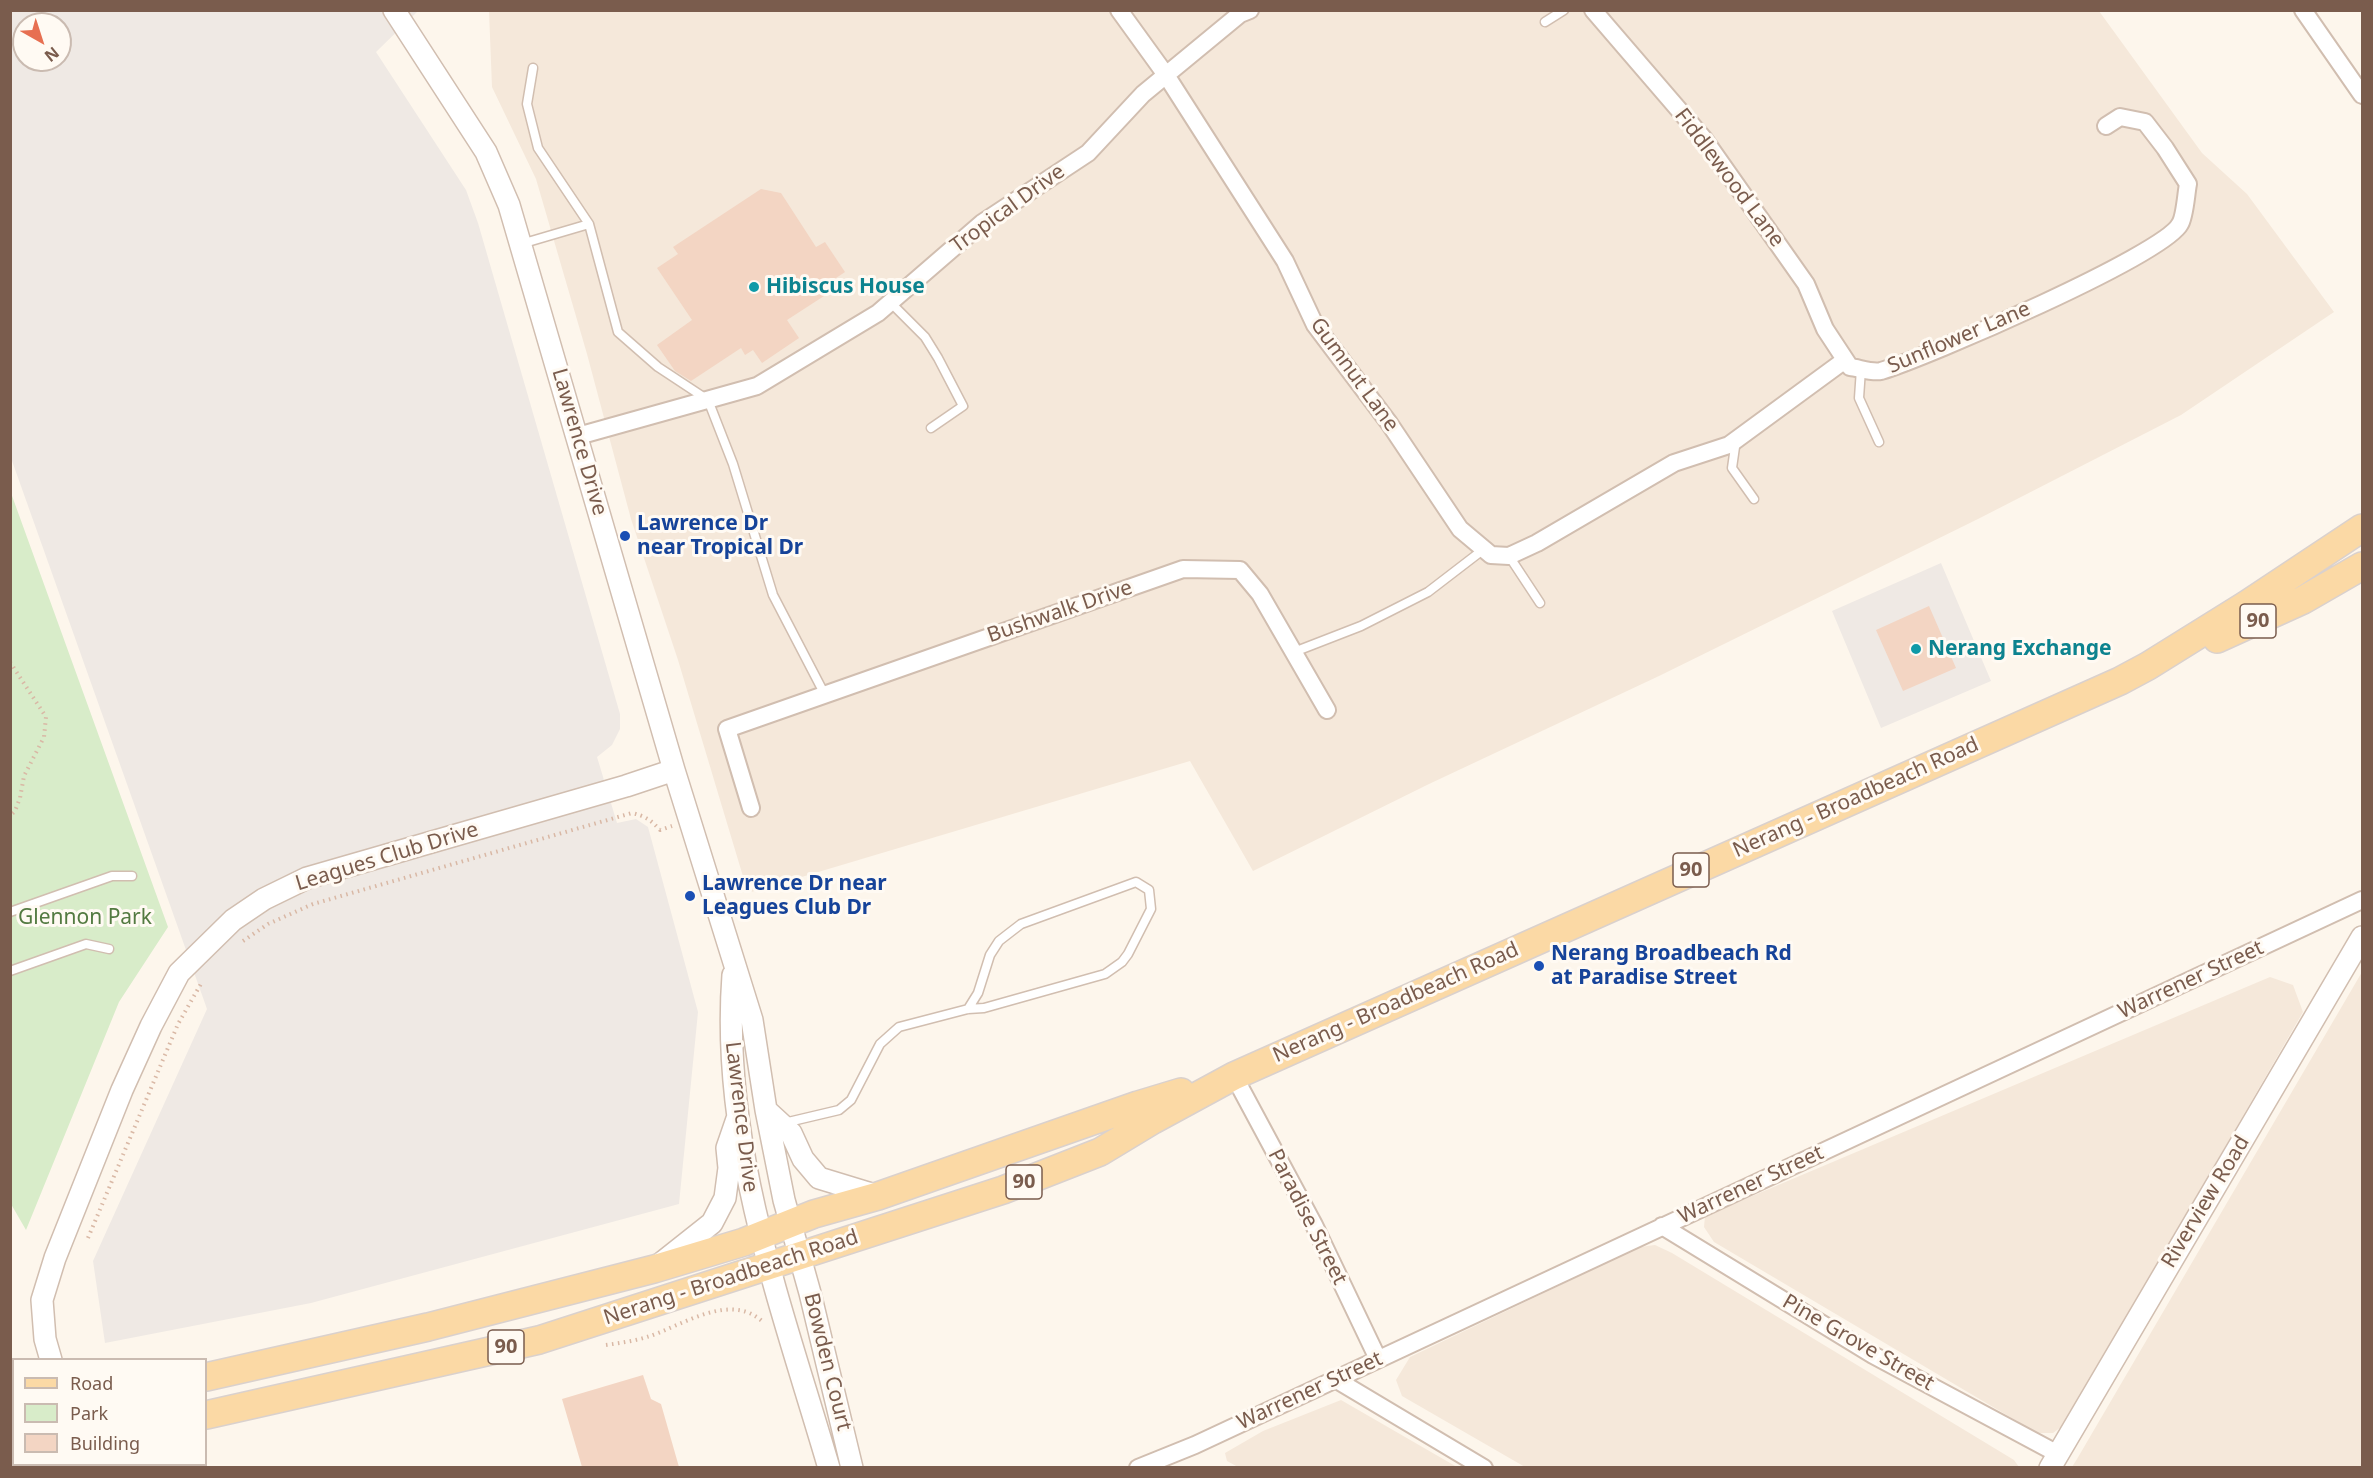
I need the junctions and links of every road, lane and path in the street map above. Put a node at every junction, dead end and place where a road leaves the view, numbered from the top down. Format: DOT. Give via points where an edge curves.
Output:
graph roads {
  1 [pos="394,10"];
  2 [pos="1119,10"];
  3 [pos="1250,10"];
  4 [pos="1564,10"];
  5 [pos="1593,10"];
  6 [pos="2303,10"];
  7 [pos="1545,22"];
  8 [pos="533,69"];
  9 [pos="1166,75"];
  10 [pos="2362,95"];
  11 [pos="2106,126"];
  12 [pos="589,224"];
  13 [pos="521,244"];
  14 [pos="890,302"];
  15 [pos="1845,360"];
  16 [pos="1861,369"];
  17 [pos="708,400"];
  18 [pos="931,428"];
  19 [pos="578,436"];
  20 [pos="1736,440"];
  21 [pos="1879,442"];
  22 [pos="1754,499"];
  23 [pos="2362,528"];
  24 [pos="1484,549"];
  25 [pos="1509,556"];
  26 [pos="2362,567"];
  27 [pos="1540,603"];
  28 [pos="1293,652"];
  29 [pos="10,662"];
  30 [pos="2148,666"];
  31 [pos="824,693"];
  32 [pos="1327,710"];
  33 [pos="674,770"];
  34 [pos="751,808"];
  35 [pos="10,816"];
  36 [pos="690,821"];
  37 [pos="132,876"];
  38 [pos="2362,900"];
  39 [pos="10,912"];
  40 [pos="2362,941"];
  41 [pos="241,943"];
  42 [pos="109,949"];
  43 [pos="734,965"];
  44 [pos="10,971"];
  45 [pos="208,975"];
  46 [pos="968,1009"];
  47 [pos="1234,1076"];
  48 [pos="738,1116"];
  49 [pos="773,1117"];
  50 [pos="878,1196"];
  51 [pos="790,1224"];
  52 [pos="1662,1226"];
  53 [pos="760,1236"];
  54 [pos="84,1248"];
  55 [pos="800,1256"];
  56 [pos="769,1266"];
  57 [pos="654,1269"];
  58 [pos="51,1358"];
  59 [pos="1378,1359"];
  60 [pos="207,1377"];
  61 [pos="1335,1379"];
  62 [pos="207,1415"];
  63 [pos="2054,1461"];
  64 [pos="830,1467"];
  65 [pos="852,1467"];
  66 [pos="1138,1467"];
  67 [pos="1484,1467"];
  1 -- 13 [label="street, Lawrence Drive" via="486,152"];
  2 -- 9 [label="street, Gumnut Lane"];
  3 -- 9 [label="street, Tropical Drive"];
  4 -- 7 [label="lane"];
  5 -- 15 [label="street, Fiddlewood Lane" via="1704,139 1806,284 1825,329"];
  6 -- 10 [label="street"];
  8 -- 12 [label="lane" via="527,104 538,148"];
  9 -- 14 [label="street, Tropical Drive" via="1088,153 982,223"];
  9 -- 24 [label="street, Gumnut Lane" via="1285,261 1315,325 1396,433 1460,529"];
  11 -- 16 [label="street, Sunflower Lane" via="2120,117 2145,122 2165,148 2188,184 2180,225 2156,246 2070,291 1878,372"];
  12 -- 13 [label="lane"];
  12 -- 17 [label="lane" via="618,332 658,367"];
  13 -- 19 [label="street, Lawrence Drive"];
  14 -- 17 [label="street, Tropical Drive" via="757,386"];
  14 -- 18 [label="lane" via="924,337 963,406"];
  15 -- 16 [label="street, Sunflower Lane" via="1850,367"];
  15 -- 20 [label="street"];
  16 -- 21 [label="lane" via="1859,398"];
  17 -- 19 [label="street, Tropical Drive"];
  17 -- 31 [label="lane" via="733,464 773,595"];
  19 -- 33 [label="street, Lawrence Drive"];
  20 -- 22 [label="lane" via="1732,468"];
  20 -- 25 [label="street" via="1674,463"];
  23 -- 30 [label="main road, Nerang - Broadbeach Road / 90"];
  24 -- 25 [label="street, Gumnut Lane" via="1491,555"];
  24 -- 28 [label="lane" via="1428,592 1360,626"];
  25 -- 27 [label="lane"];
  26 -- 30 [label="main road, Nerang - Broadbeach Road / 90" via="2231,634"];
  28 -- 31 [label="street, Bushwalk Drive" via="1260,594 1240,570 1183,569"];
  28 -- 32 [label="street, Bushwalk Drive"];
  29 -- 35 [label="path" via="46,717 44,737"];
  30 -- 47 [label="main road, Nerang - Broadbeach Road / 90"];
  31 -- 34 [label="street, Bushwalk Drive" via="727,729"];
  33 -- 36 [label="street, Lawrence Drive"];
  33 -- 58 [label="street, Leagues Club Drive" via="307,878 233,920 179,973 122,1090 42,1300"];
  36 -- 41 [label="path" via="660,830 652,820 632,813 313,904 268,924"];
  36 -- 43 [label="street, Lawrence Drive"];
  37 -- 39 [label="lane" via="112,876"];
  38 -- 52 [label="street, Warrener Street"];
  40 -- 63 [label="street, Riverview Road"];
  42 -- 44 [label="lane" via="86,944"];
  43 -- 48 [label="street, Lawrence Drive" via="730,1020"];
  43 -- 49 [label="street, Lawrence Drive" via="752,1020"];
  45 -- 54 [label="path" via="178,1024"];
  46 -- 46 [label="lane" via="978,993 990,954 999,941 1021,924 1136,882 1149,890 1151,909 1128,954 1115,968 984,1008"];
  46 -- 49 [label="lane" via="899,1027 880,1044 851,1100 839,1110"];
  47 -- 50 [label="main road, Nerang - Broadbeach Road / 90" via="1138,1105"];
  47 -- 55 [label="main road, Nerang - Broadbeach Road / 90" via="1100,1152 1003,1190"];
  47 -- 59 [label="street, Paradise Street" via="1314,1225"];
  48 -- 53 [label="street, Lawrence Drive"];
  48 -- 57 [label="street" via="727,1148 725,1198 712,1223"];
  49 -- 50 [label="street" via="791,1133 803,1159 819,1178"];
  49 -- 51 [label="street, Lawrence Drive"];
  50 -- 51 [label="main road, Nerang - Broadbeach Road / 90"];
  51 -- 53 [label="main road, Nerang - Broadbeach Road / 90"];
  51 -- 55 [label="street, Lawrence Drive"];
  52 -- 59 [label="street, Warrener Street"];
  52 -- 63 [label="street, Pine Grove Street"];
  53 -- 56 [label="street, Lawrence Drive"];
  53 -- 57 [label="main road, Nerang - Broadbeach Road / 90"];
  55 -- 56 [label="main road, Nerang - Broadbeach Road / 90"];
  55 -- 65 [label="street, Bowden Court"];
  56 -- 62 [label="main road, Nerang - Broadbeach Road / 90" via="539,1340"];
  56 -- 64 [label="street, Bowden Court"];
  57 -- 60 [label="main road, Nerang - Broadbeach Road / 90" via="428,1327"];
  59 -- 61 [label="street, Warrener Street"];
  61 -- 66 [label="street, Warrener Street" via="1195,1445"];
  61 -- 67 [label="street"];
}
